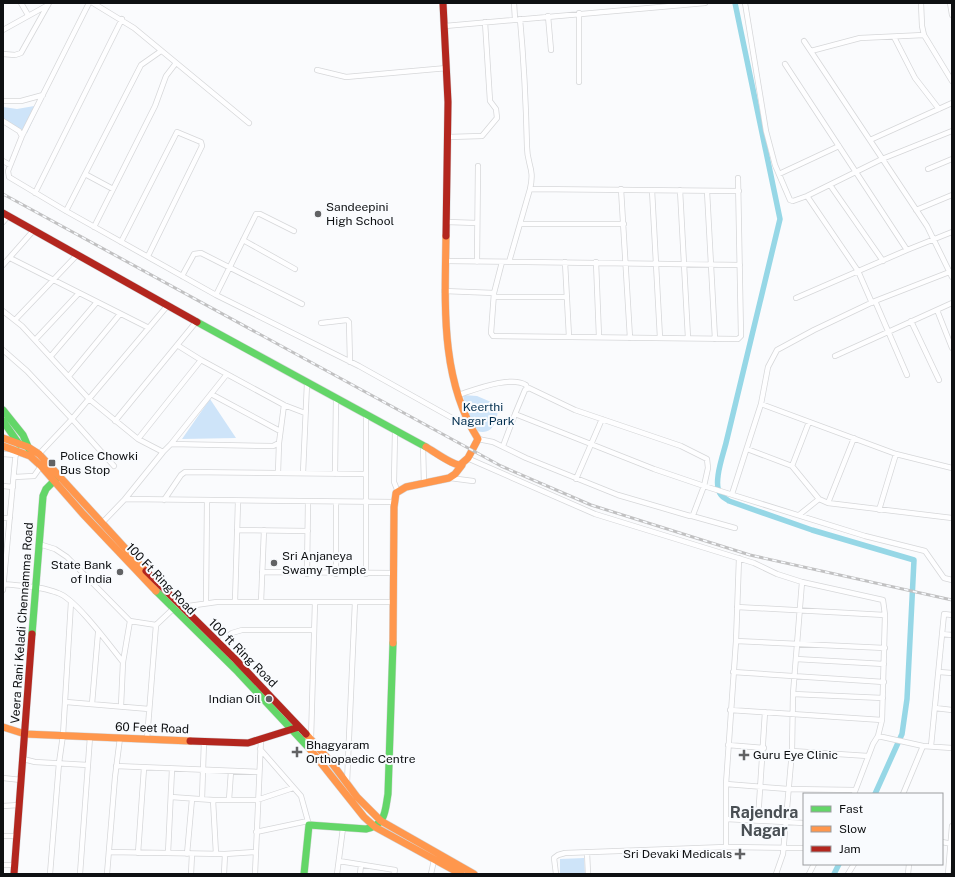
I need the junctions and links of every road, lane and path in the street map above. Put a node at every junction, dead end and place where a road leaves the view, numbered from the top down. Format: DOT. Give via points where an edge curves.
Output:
graph roads {
  1 [pos="21,3"];
  2 [pos="89,3"];
  3 [pos="93,3"];
  4 [pos="443,3"];
  5 [pos="514,3"];
  6 [pos="705,3"];
  7 [pos="745,3"];
  8 [pos="921,3"];
  9 [pos="950,3"];
  10 [pos="48,4"];
  11 [pos="579,13"];
  12 [pos="28,15"];
  13 [pos="952,15"];
  14 [pos="548,16"];
  15 [pos="122,19"];
  16 [pos="518,19"];
  17 [pos="485,22"];
  18 [pos="445,26"];
  19 [pos="3,30"];
  20 [pos="924,35"];
  21 [pos="894,37"];
  22 [pos="804,41"];
  23 [pos="551,50"];
  24 [pos="161,51"];
  25 [pos="810,51"];
  26 [pos="3,54"];
  27 [pos="176,63"];
  28 [pos="785,64"];
  29 [pos="447,68"];
  30 [pos="317,70"];
  31 [pos="952,81"];
  32 [pos="579,82"];
  33 [pos="43,95"];
  34 [pos="3,101"];
  35 [pos="952,103"];
  36 [pos="939,109"];
  37 [pos="3,121"];
  38 [pos="249,123"];
  39 [pos="952,131"];
  40 [pos="22,136"];
  41 [pos="448,137"];
  42 [pos="870,140"];
  43 [pos="839,146"];
  44 [pos="882,159"];
  45 [pos="952,159"];
  46 [pos="3,162"];
  47 [pos="10,165"];
  48 [pos="478,166"];
  49 [pos="928,169"];
  50 [pos="857,172"];
  51 [pos="85,174"];
  52 [pos="779,174"];
  53 [pos="738,178"];
  54 [pos="830,185"];
  55 [pos="113,189"];
  56 [pos="530,189"];
  57 [pos="621,189"];
  58 [pos="652,190"];
  59 [pos="680,190"];
  60 [pos="707,191"];
  61 [pos="739,191"];
  62 [pos="35,193"];
  63 [pos="952,195"];
  64 [pos="807,196"];
  65 [pos="916,210"];
  66 [pos="66,211"];
  67 [pos="5,217"];
  68 [pos="447,222"];
  69 [pos="477,223"];
  70 [pos="520,224"];
  71 [pos="624,224"];
  72 [pos="94,227"];
  73 [pos="33,230"];
  74 [pos="294,230"];
  75 [pos="952,232"];
  76 [pos="933,239"];
  77 [pos="243,240"];
  78 [pos="121,242"];
  79 [pos="907,250"];
  80 [pos="78,255"];
  81 [pos="148,256"];
  82 [pos="10,258"];
  83 [pos="883,260"];
  84 [pos="446,261"];
  85 [pos="477,262"];
  86 [pos="502,262"];
  87 [pos="509,262"];
  88 [pos="565,262"];
  89 [pos="596,262"];
  90 [pos="627,263"];
  91 [pos="656,263"];
  92 [pos="685,264"];
  93 [pos="711,264"];
  94 [pos="740,265"];
  95 [pos="3,266"];
  96 [pos="230,267"];
  97 [pos="295,269"];
  98 [pos="858,271"];
  99 [pos="951,271"];
  100 [pos="182,276"];
  101 [pos="952,277"];
  102 [pos="54,280"];
  103 [pos="444,291"];
  104 [pos="79,293"];
  105 [pos="216,295"];
  106 [pos="494,295"];
  107 [pos="567,297"];
  108 [pos="796,298"];
  109 [pos="97,302"];
  110 [pos="873,302"];
  111 [pos="952,303"];
  112 [pos="302,304"];
  113 [pos="168,305"];
  114 [pos="937,310"];
  115 [pos="3,311"];
  116 [pos="120,314"];
  117 [pos="15,320"];
  118 [pos="911,321"];
  119 [pos="196,322"];
  120 [pos="321,323"];
  121 [pos="149,328"];
  122 [pos="888,331"];
  123 [pos="569,337"];
  124 [pos="599,337"];
  125 [pos="630,338"];
  126 [pos="660,338"];
  127 [pos="688,338"];
  128 [pos="715,339"];
  129 [pos="35,340"];
  130 [pos="178,345"];
  131 [pos="952,348"];
  132 [pos="3,350"];
  133 [pos="51,356"];
  134 [pos="834,356"];
  135 [pos="202,360"];
  136 [pos="350,362"];
  137 [pos="227,374"];
  138 [pos="907,375"];
  139 [pos="69,376"];
  140 [pos="938,380"];
  141 [pos="307,383"];
  142 [pos="527,388"];
  143 [pos="211,394"];
  144 [pos="458,395"];
  145 [pos="336,398"];
  146 [pos="89,399"];
  147 [pos="761,404"];
  148 [pos="284,405"];
  149 [pos="3,410"];
  150 [pos="305,414"];
  151 [pos="515,414"];
  152 [pos="366,415"];
  153 [pos="72,419"];
  154 [pos="115,420"];
  155 [pos="466,420"];
  156 [pos="602,420"];
  157 [pos="3,421"];
  158 [pos="809,422"];
  159 [pos="280,431"];
  160 [pos="394,431"];
  161 [pos="3,438"];
  162 [pos="854,438"];
  163 [pos="138,439"];
  164 [pos="478,439"];
  165 [pos="280,443"];
  166 [pos="171,444"];
  167 [pos="591,445"];
  168 [pos="3,446"];
  169 [pos="423,446"];
  170 [pos="503,446"];
  171 [pos="20,449"];
  172 [pos="747,449"];
  173 [pos="163,452"];
  174 [pos="3,454"];
  175 [pos="39,454"];
  176 [pos="896,454"];
  177 [pos="467,458"];
  178 [pos="462,465"];
  179 [pos="41,466"];
  180 [pos="114,466"];
  181 [pos="792,466"];
  182 [pos="952,468"];
  183 [pos="278,473"];
  184 [pos="304,473"];
  185 [pos="335,474"];
  186 [pos="365,474"];
  187 [pos="14,477"];
  188 [pos="57,478"];
  189 [pos="450,478"];
  190 [pos="576,479"];
  191 [pos="473,481"];
  192 [pos="424,484"];
  193 [pos="3,486"];
  194 [pos="704,486"];
  195 [pos="13,487"];
  196 [pos="398,492"];
  197 [pos="732,494"];
  198 [pos="126,499"];
  199 [pos="819,499"];
  200 [pos="164,500"];
  201 [pos="207,500"];
  202 [pos="238,501"];
  203 [pos="308,502"];
  204 [pos="336,502"];
  205 [pos="365,502"];
  206 [pos="395,502"];
  207 [pos="828,503"];
  208 [pos="879,510"];
  209 [pos="692,516"];
  210 [pos="799,516"];
  211 [pos="3,518"];
  212 [pos="10,518"];
  213 [pos="952,518"];
  214 [pos="102,523"];
  215 [pos="735,528"];
  216 [pos="237,530"];
  217 [pos="264,530"];
  218 [pos="308,531"];
  219 [pos="39,544"];
  220 [pos="5,551"];
  221 [pos="739,558"];
  222 [pos="262,572"];
  223 [pos="394,573"];
  224 [pos="307,574"];
  225 [pos="336,574"];
  226 [pos="366,574"];
  227 [pos="952,580"];
  228 [pos="802,582"];
  229 [pos="3,584"];
  230 [pos="36,588"];
  231 [pos="3,590"];
  232 [pos="72,602"];
  233 [pos="235,602"];
  234 [pos="261,602"];
  235 [pos="315,602"];
  236 [pos="355,602"];
  237 [pos="392,602"];
  238 [pos="206,603"];
  239 [pos="737,606"];
  240 [pos="183,607"];
  241 [pos="174,608"];
  242 [pos="800,610"];
  243 [pos="885,615"];
  244 [pos="952,615"];
  245 [pos="130,621"];
  246 [pos="156,625"];
  247 [pos="314,630"];
  248 [pos="98,633"];
  249 [pos="942,634"];
  250 [pos="952,635"];
  251 [pos="736,641"];
  252 [pos="218,643"];
  253 [pos="797,644"];
  254 [pos="884,648"];
  255 [pos="796,660"];
  256 [pos="123,662"];
  257 [pos="884,664"];
  258 [pos="733,672"];
  259 [pos="938,672"];
  260 [pos="952,673"];
  261 [pos="794,677"];
  262 [pos="884,682"];
  263 [pos="793,694"];
  264 [pos="883,698"];
  265 [pos="66,702"];
  266 [pos="92,704"];
  267 [pos="121,706"];
  268 [pos="935,708"];
  269 [pos="150,709"];
  270 [pos="730,710"];
  271 [pos="952,710"];
  272 [pos="765,712"];
  273 [pos="794,714"];
  274 [pos="882,720"];
  275 [pos="3,727"];
  276 [pos="296,728"];
  277 [pos="25,734"];
  278 [pos="63,735"];
  279 [pos="878,736"];
  280 [pos="90,737"];
  281 [pos="120,738"];
  282 [pos="147,739"];
  283 [pos="261,739"];
  284 [pos="311,739"];
  285 [pos="204,741"];
  286 [pos="728,745"];
  287 [pos="923,746"];
  288 [pos="931,746"];
  289 [pos="764,748"];
  290 [pos="952,748"];
  291 [pos="260,749"];
  292 [pos="792,751"];
  293 [pos="868,756"];
  294 [pos="23,759"];
  295 [pos="59,763"];
  296 [pos="88,765"];
  297 [pos="116,766"];
  298 [pos="144,768"];
  299 [pos="172,769"];
  300 [pos="203,770"];
  301 [pos="231,771"];
  302 [pos="260,772"];
  303 [pos="3,778"];
  304 [pos="21,780"];
  305 [pos="347,783"];
  306 [pos="726,784"];
  307 [pos="760,787"];
  308 [pos="293,788"];
  309 [pos="788,789"];
  310 [pos="854,792"];
  311 [pos="903,793"];
  312 [pos="171,797"];
  313 [pos="192,799"];
  314 [pos="202,799"];
  315 [pos="213,800"];
  316 [pos="229,800"];
  317 [pos="258,800"];
  318 [pos="19,804"];
  319 [pos="3,806"];
  320 [pos="726,819"];
  321 [pos="758,820"];
  322 [pos="381,821"];
  323 [pos="784,822"];
  324 [pos="308,823"];
  325 [pos="803,823"];
  326 [pos="952,826"];
  327 [pos="374,827"];
  328 [pos="343,828"];
  329 [pos="256,832"];
  330 [pos="3,836"];
  331 [pos="17,836"];
  332 [pos="951,844"];
  333 [pos="726,847"];
  334 [pos="783,848"];
  335 [pos="803,848"];
  336 [pos="109,852"];
  337 [pos="255,852"];
  338 [pos="587,852"];
  339 [pos="138,853"];
  340 [pos="168,853"];
  341 [pos="190,854"];
  342 [pos="216,854"];
  343 [pos="225,854"];
  344 [pos="434,860"];
  345 [pos="338,862"];
  346 [pos="3,865"];
  347 [pos="14,865"];
  348 [pos="361,865"];
  349 [pos="814,865"];
  350 [pos="853,865"];
  351 [pos="14,874"];
  352 [pos="50,874"];
  353 [pos="80,874"];
  354 [pos="107,874"];
  355 [pos="191,874"];
  356 [pos="224,874"];
  357 [pos="255,874"];
  358 [pos="304,874"];
  359 [pos="337,874"];
  360 [pos="360,874"];
  361 [pos="394,874"];
  362 [pos="431,874"];
  363 [pos="460,874"];
  364 [pos="474,874"];
  365 [pos="556,874"];
  366 [pos="588,874"];
  367 [pos="776,874"];
  368 [pos="809,874"];
  369 [pos="848,874"];
  370 [pos="948,874"];
  1 -- 12 [label="street"];
  2 -- 33 [label="street"];
  3 -- 15 [label="street"];
  4 -- 18 [label="street"];
  5 -- 16 [label="street"];
  6 -- 11 [label="street"];
  7 -- 52 [label="street" via="766,131"];
  8 -- 20 [label="street"];
  9 -- 13 [label="street"];
  10 -- 12 [label="street"];
  10 -- 26 [label="street" via="21,53 15,56"];
  11 -- 14 [label="street"];
  11 -- 32 [label="street"];
  12 -- 19 [label="street"];
  14 -- 16 [label="street"];
  14 -- 23 [label="street"];
  15 -- 24 [label="street"];
  15 -- 62 [label="street"];
  16 -- 17 [label="street"];
  16 -- 56 [label="street" via="528,112 528,155 533,173"];
  17 -- 18 [label="street"];
  17 -- 41 [label="street" via="490,101 496,109 497,118 482,136"];
  18 -- 29 [label="street"];
  20 -- 21 [label="street"];
  20 -- 31 [label="street"];
  21 -- 25 [label="street" via="860,38"];
  21 -- 36 [label="street" via="915,78"];
  22 -- 25 [label="street"];
  24 -- 27 [label="street"];
  24 -- 51 [label="street" via="141,65"];
  25 -- 42 [label="street"];
  27 -- 38 [label="street"];
  27 -- 55 [label="street" via="166,76 155,106"];
  28 -- 43 [label="street"];
  29 -- 30 [label="street" via="346,76"];
  29 -- 41 [label="street"];
  33 -- 34 [label="street" via="21,101"];
  33 -- 40 [label="street"];
  35 -- 36 [label="street"];
  36 -- 42 [label="street"];
  37 -- 40 [label="street" via="19,131"];
  39 -- 44 [label="street"];
  40 -- 47 [label="street"];
  41 -- 68 [label="street"];
  42 -- 44 [label="street"];
  43 -- 50 [label="street"];
  43 -- 52 [label="street"];
  44 -- 50 [label="street"];
  44 -- 65 [label="street"];
  45 -- 49 [label="street"];
  46 -- 47 [label="street"];
  47 -- 62 [label="street" via="9,177"];
  48 -- 69 [label="street"];
  50 -- 54 [label="street"];
  50 -- 79 [label="street"];
  51 -- 55 [label="street"];
  51 -- 66 [label="street"];
  52 -- 64 [label="street" via="790,200"];
  53 -- 61 [label="street"];
  54 -- 64 [label="street"];
  54 -- 83 [label="street"];
  55 -- 72 [label="street"];
  56 -- 57 [label="street"];
  56 -- 70 [label="street"];
  57 -- 58 [label="street"];
  57 -- 71 [label="street"];
  58 -- 59 [label="street"];
  58 -- 91 [label="street"];
  59 -- 60 [label="street"];
  59 -- 92 [label="street"];
  60 -- 61 [label="street"];
  60 -- 93 [label="street"];
  61 -- 94 [label="street"];
  62 -- 66 [label="street"];
  63 -- 65 [label="street"];
  64 -- 98 [label="street"];
  65 -- 76 [label="street"];
  66 -- 72 [label="street"];
  67 -- 73 [label="street"];
  68 -- 69 [label="street"];
  68 -- 84 [label="street"];
  69 -- 85 [label="street"];
  70 -- 71 [label="street"];
  70 -- 87 [label="street"];
  71 -- 90 [label="street"];
  72 -- 78 [label="street"];
  73 -- 80 [label="street"];
  73 -- 82 [label="street"];
  74 -- 77 [label="street" via="258,214"];
  75 -- 76 [label="street"];
  76 -- 79 [label="street"];
  76 -- 99 [label="street"];
  77 -- 96 [label="street"];
  77 -- 97 [label="street"];
  78 -- 81 [label="street"];
  78 -- 81 [label="street" via="177,132 201,142 202,146"];
  79 -- 83 [label="street"];
  80 -- 102 [label="street"];
  80 -- 113 [label="street"];
  81 -- 100 [label="street"];
  82 -- 95 [label="street"];
  82 -- 102 [label="street"];
  83 -- 98 [label="street"];
  84 -- 85 [label="street"];
  84 -- 103 [label="street"];
  85 -- 86 [label="street"];
  86 -- 87 [label="street"];
  86 -- 106 [label="street"];
  87 -- 88 [label="street"];
  88 -- 89 [label="street"];
  88 -- 107 [label="street"];
  89 -- 90 [label="street"];
  89 -- 124 [label="street"];
  90 -- 91 [label="street"];
  90 -- 125 [label="street"];
  91 -- 92 [label="street"];
  91 -- 126 [label="street"];
  92 -- 93 [label="street"];
  92 -- 127 [label="street"];
  93 -- 94 [label="street"];
  93 -- 128 [label="street"];
  94 -- 128 [label="street" via="741,336 738,339"];
  96 -- 100 [label="street" via="196,253"];
  96 -- 105 [label="street"];
  96 -- 112 [label="street"];
  98 -- 108 [label="street"];
  98 -- 110 [label="street"];
  99 -- 101 [label="street"];
  99 -- 110 [label="street"];
  100 -- 105 [label="street"];
  102 -- 104 [label="street"];
  102 -- 117 [label="street"];
  103 -- 106 [label="street"];
  103 -- 144 [label="street" via="447,345"];
  104 -- 109 [label="street"];
  104 -- 129 [label="street"];
  105 -- 136 [label="street"];
  106 -- 107 [label="street"];
  106 -- 123 [label="street" via="491,335"];
  107 -- 123 [label="street"];
  109 -- 116 [label="street"];
  109 -- 133 [label="street"];
  110 -- 122 [label="street"];
  110 -- 147 [label="street" via="780,346 768,366"];
  111 -- 114 [label="street"];
  113 -- 119 [label="street"];
  113 -- 121 [label="street"];
  114 -- 118 [label="street"];
  114 -- 131 [label="street"];
  115 -- 117 [label="street"];
  116 -- 121 [label="street"];
  116 -- 139 [label="street"];
  117 -- 129 [label="street"];
  118 -- 122 [label="street"];
  118 -- 140 [label="street"];
  119 -- 130 [label="street"];
  119 -- 141 [label="street"];
  120 -- 136 [label="street" via="347,320 349,322"];
  121 -- 146 [label="street"];
  122 -- 134 [label="street"];
  122 -- 138 [label="street"];
  123 -- 124 [label="street"];
  124 -- 125 [label="street"];
  125 -- 126 [label="street"];
  126 -- 127 [label="street"];
  127 -- 128 [label="street"];
  129 -- 133 [label="street"];
  130 -- 135 [label="street"];
  130 -- 154 [label="street"];
  132 -- 153 [label="street" via="27,371"];
  133 -- 139 [label="street"];
  135 -- 137 [label="street"];
  135 -- 163 [label="street"];
  136 -- 155 [label="street" via="454,419"];
  137 -- 143 [label="street"];
  137 -- 148 [label="street"];
  139 -- 146 [label="street"];
  141 -- 145 [label="street"];
  141 -- 150 [label="street"];
  142 -- 144 [label="street" via="520,382 502,383"];
  142 -- 151 [label="street"];
  142 -- 156 [label="street"];
  143 -- 159 [label="street"];
  143 -- 166 [label="street"];
  144 -- 155 [label="street"];
  145 -- 152 [label="street"];
  145 -- 185 [label="street"];
  146 -- 153 [label="street"];
  146 -- 154 [label="street"];
  147 -- 158 [label="street"];
  147 -- 172 [label="street"];
  148 -- 150 [label="street"];
  148 -- 159 [label="street"];
  149 -- 171 [label="street" via="23,435"];
  150 -- 184 [label="street"];
  151 -- 167 [label="street"];
  151 -- 170 [label="street"];
  152 -- 160 [label="street"];
  152 -- 186 [label="street"];
  153 -- 175 [label="street"];
  153 -- 180 [label="street"];
  154 -- 163 [label="street"];
  155 -- 164 [label="street"];
  156 -- 167 [label="street"];
  156 -- 194 [label="street" via="675,444 707,459"];
  157 -- 171 [label="street"];
  158 -- 162 [label="street"];
  158 -- 181 [label="street"];
  159 -- 165 [label="street"];
  160 -- 169 [label="street"];
  160 -- 196 [label="street" via="394,482"];
  161 -- 171 [label="street, 100 ft Ring Road"];
  162 -- 176 [label="street"];
  162 -- 207 [label="street"];
  163 -- 173 [label="street"];
  164 -- 170 [label="street"];
  164 -- 177 [label="street"];
  165 -- 166 [label="street" via="273,446"];
  165 -- 183 [label="street"];
  166 -- 173 [label="street"];
  167 -- 190 [label="street"];
  167 -- 194 [label="street"];
  168 -- 171 [label="street, 100 Ft Ring Road"];
  169 -- 178 [label="street" via="443,456 450,464"];
  169 -- 192 [label="street"];
  170 -- 190 [label="street"];
  171 -- 174 [label="street"];
  171 -- 175 [label="street, 100 ft Ring Road"];
  171 -- 179 [label="street, 100 Ft Ring Road"];
  171 -- 187 [label="street"];
  172 -- 181 [label="street"];
  172 -- 197 [label="street"];
  173 -- 198 [label="street"];
  175 -- 188 [label="street, 100 ft Ring Road"];
  176 -- 182 [label="street"];
  176 -- 208 [label="street"];
  177 -- 178 [label="street"];
  177 -- 221 [label="street" via="595,514"];
  178 -- 189 [label="street"];
  179 -- 187 [label="street" via="30,478"];
  179 -- 188 [label="street, 100 Ft Ring Road"];
  181 -- 199 [label="street"];
  183 -- 184 [label="street"];
  183 -- 200 [label="street" via="185,472"];
  184 -- 185 [label="street"];
  185 -- 186 [label="street"];
  186 -- 205 [label="street"];
  187 -- 195 [label="street"];
  188 -- 214 [label="street, 100 ft Ring Road"];
  188 -- 219 [label="street, Veera Rani Keladi Chennamma Road" via="42,496"];
  188 -- 241 [label="street, 100 Ft Ring Road" via="88,520"];
  189 -- 191 [label="street"];
  189 -- 192 [label="street"];
  190 -- 209 [label="street" via="618,495"];
  192 -- 196 [label="street" via="407,487"];
  193 -- 195 [label="street"];
  194 -- 197 [label="street"];
  194 -- 209 [label="street"];
  195 -- 212 [label="street"];
  196 -- 206 [label="street"];
  197 -- 210 [label="street"];
  198 -- 200 [label="street"];
  198 -- 214 [label="street"];
  199 -- 207 [label="street"];
  199 -- 210 [label="street"];
  200 -- 201 [label="street"];
  201 -- 202 [label="street"];
  201 -- 238 [label="street"];
  202 -- 203 [label="street"];
  202 -- 216 [label="street"];
  203 -- 204 [label="street"];
  203 -- 218 [label="street"];
  204 -- 205 [label="street"];
  204 -- 225 [label="street"];
  205 -- 206 [label="street"];
  205 -- 226 [label="street"];
  206 -- 223 [label="street"];
  207 -- 208 [label="street"];
  208 -- 213 [label="street"];
  209 -- 215 [label="street"];
  210 -- 227 [label="street" via="925,551 944,578"];
  211 -- 212 [label="street"];
  212 -- 220 [label="street"];
  214 -- 240 [label="street, 100 ft Ring Road"];
  216 -- 217 [label="street"];
  216 -- 233 [label="street"];
  217 -- 218 [label="street"];
  217 -- 222 [label="street"];
  218 -- 224 [label="street"];
  219 -- 230 [label="street, Veera Rani Keladi Chennamma Road"];
  219 -- 245 [label="street" via="55,548 67,557"];
  220 -- 229 [label="street"];
  221 -- 228 [label="street"];
  221 -- 239 [label="street"];
  222 -- 224 [label="street"];
  222 -- 234 [label="street"];
  223 -- 226 [label="street"];
  223 -- 237 [label="street"];
  224 -- 225 [label="street"];
  225 -- 226 [label="street"];
  228 -- 242 [label="street"];
  228 -- 243 [label="street" via="882,600"];
  229 -- 230 [label="street"];
  229 -- 231 [label="street"];
  230 -- 232 [label="street" via="59,593"];
  230 -- 277 [label="street, Veera Rani Keladi Chennamma Road"];
  232 -- 248 [label="street"];
  232 -- 265 [label="street"];
  233 -- 234 [label="street"];
  233 -- 238 [label="street"];
  234 -- 235 [label="street"];
  235 -- 236 [label="street"];
  235 -- 247 [label="street"];
  236 -- 237 [label="street"];
  236 -- 305 [label="street"];
  237 -- 322 [label="street" via="391,736 388,794 385,814"];
  238 -- 240 [label="street"];
  239 -- 242 [label="street"];
  239 -- 251 [label="street"];
  240 -- 241 [label="street"];
  240 -- 252 [label="street, 100 ft Ring Road"];
  241 -- 246 [label="street"];
  241 -- 276 [label="street, 100 Ft Ring Road"];
  242 -- 243 [label="street"];
  242 -- 253 [label="street"];
  243 -- 254 [label="street"];
  244 -- 249 [label="street" via="944,614"];
  245 -- 246 [label="street"];
  245 -- 256 [label="street"];
  246 -- 269 [label="street"];
  247 -- 252 [label="street" via="242,630 232,633"];
  247 -- 284 [label="street"];
  248 -- 256 [label="street"];
  248 -- 266 [label="street"];
  249 -- 250 [label="street"];
  249 -- 259 [label="street"];
  251 -- 253 [label="street"];
  251 -- 258 [label="street"];
  252 -- 276 [label="street, 100 ft Ring Road"];
  253 -- 254 [label="street"];
  253 -- 255 [label="street"];
  254 -- 257 [label="street"];
  255 -- 257 [label="street"];
  255 -- 261 [label="street"];
  256 -- 267 [label="street"];
  257 -- 262 [label="street"];
  258 -- 261 [label="street"];
  258 -- 270 [label="street"];
  259 -- 260 [label="street"];
  259 -- 268 [label="street"];
  261 -- 262 [label="street"];
  261 -- 263 [label="street"];
  262 -- 264 [label="street"];
  263 -- 264 [label="street"];
  263 -- 273 [label="street"];
  264 -- 274 [label="street"];
  265 -- 266 [label="street"];
  265 -- 278 [label="street"];
  266 -- 267 [label="street"];
  267 -- 269 [label="street"];
  268 -- 271 [label="street"];
  268 -- 288 [label="street"];
  269 -- 282 [label="street"];
  270 -- 272 [label="street"];
  270 -- 286 [label="street"];
  272 -- 273 [label="street"];
  272 -- 289 [label="street"];
  273 -- 274 [label="street"];
  273 -- 292 [label="street"];
  274 -- 279 [label="street"];
  275 -- 277 [label="street, 60 Feet Road"];
  276 -- 283 [label="street, 60 Feet Road"];
  276 -- 284 [label="street, 100 ft Ring Road"];
  276 -- 327 [label="street, 100 Ft Ring Road"];
  277 -- 278 [label="street, 60 Feet Road"];
  277 -- 294 [label="street, Veera Rani Keladi Chennamma Road"];
  278 -- 280 [label="street, 60 Feet Road"];
  278 -- 295 [label="street"];
  279 -- 287 [label="street"];
  279 -- 293 [label="street"];
  280 -- 281 [label="street, 60 Feet Road"];
  280 -- 296 [label="street"];
  281 -- 282 [label="street, 60 Feet Road"];
  281 -- 297 [label="street"];
  282 -- 285 [label="street, 60 Feet Road"];
  283 -- 285 [label="street, 60 Feet Road" via="248,743"];
  283 -- 291 [label="street"];
  284 -- 305 [label="street, 100 ft Ring Road"];
  285 -- 300 [label="street"];
  286 -- 289 [label="street"];
  286 -- 306 [label="street"];
  287 -- 288 [label="street"];
  287 -- 311 [label="street"];
  288 -- 290 [label="street"];
  289 -- 307 [label="street"];
  291 -- 302 [label="street"];
  291 -- 308 [label="street"];
  292 -- 293 [label="street"];
  292 -- 309 [label="street"];
  293 -- 310 [label="street"];
  294 -- 295 [label="street"];
  294 -- 304 [label="street, Veera Rani Keladi Chennamma Road"];
  295 -- 296 [label="street"];
  295 -- 352 [label="street"];
  296 -- 353 [label="street"];
  297 -- 298 [label="street"];
  297 -- 336 [label="street"];
  298 -- 299 [label="street"];
  298 -- 339 [label="street"];
  299 -- 300 [label="street"];
  299 -- 312 [label="street"];
  300 -- 301 [label="street"];
  300 -- 314 [label="street"];
  301 -- 302 [label="street"];
  301 -- 316 [label="street"];
  302 -- 317 [label="street"];
  303 -- 304 [label="street"];
  304 -- 318 [label="street, Veera Rani Keladi Chennamma Road"];
  305 -- 322 [label="street, 100 ft Ring Road" via="370,812"];
  306 -- 307 [label="street"];
  306 -- 320 [label="street"];
  307 -- 309 [label="street"];
  307 -- 321 [label="street"];
  308 -- 317 [label="street"];
  308 -- 324 [label="street" via="300,796"];
  309 -- 310 [label="street"];
  309 -- 323 [label="street"];
  312 -- 313 [label="street"];
  312 -- 340 [label="street"];
  313 -- 314 [label="street"];
  313 -- 341 [label="street"];
  314 -- 315 [label="street"];
  315 -- 316 [label="street"];
  315 -- 342 [label="street"];
  316 -- 317 [label="street"];
  317 -- 329 [label="street"];
  318 -- 319 [label="street"];
  318 -- 331 [label="street, Veera Rani Keladi Chennamma Road"];
  320 -- 321 [label="street"];
  320 -- 333 [label="street"];
  321 -- 323 [label="street"];
  322 -- 327 [label="street"];
  322 -- 364 [label="street, 100 ft Ring Road"];
  323 -- 325 [label="street"];
  323 -- 334 [label="street"];
  324 -- 328 [label="street"];
  324 -- 329 [label="street"];
  324 -- 358 [label="street"];
  326 -- 332 [label="street"];
  327 -- 328 [label="street"];
  327 -- 344 [label="street, 100 Ft Ring Road"];
  328 -- 345 [label="street"];
  329 -- 337 [label="street"];
  330 -- 331 [label="street"];
  331 -- 347 [label="street, Veera Rani Keladi Chennamma Road"];
  332 -- 370 [label="street"];
  333 -- 334 [label="street"];
  333 -- 338 [label="street"];
  334 -- 335 [label="street"];
  334 -- 367 [label="street"];
  336 -- 339 [label="street"];
  336 -- 354 [label="street"];
  337 -- 343 [label="street"];
  337 -- 357 [label="street"];
  338 -- 365 [label="street" via="558,855 554,858"];
  338 -- 366 [label="street"];
  339 -- 340 [label="street"];
  340 -- 341 [label="street"];
  341 -- 342 [label="street"];
  341 -- 355 [label="street"];
  342 -- 343 [label="street"];
  343 -- 356 [label="street"];
  344 -- 362 [label="street"];
  344 -- 363 [label="street, 100 Ft Ring Road"];
  345 -- 348 [label="street"];
  345 -- 359 [label="street"];
  346 -- 347 [label="street"];
  347 -- 351 [label="street, Veera Rani Keladi Chennamma Road"];
  348 -- 360 [label="street"];
  348 -- 361 [label="street" via="394,870"];
  349 -- 368 [label="street"];
  350 -- 369 [label="street"];
}
